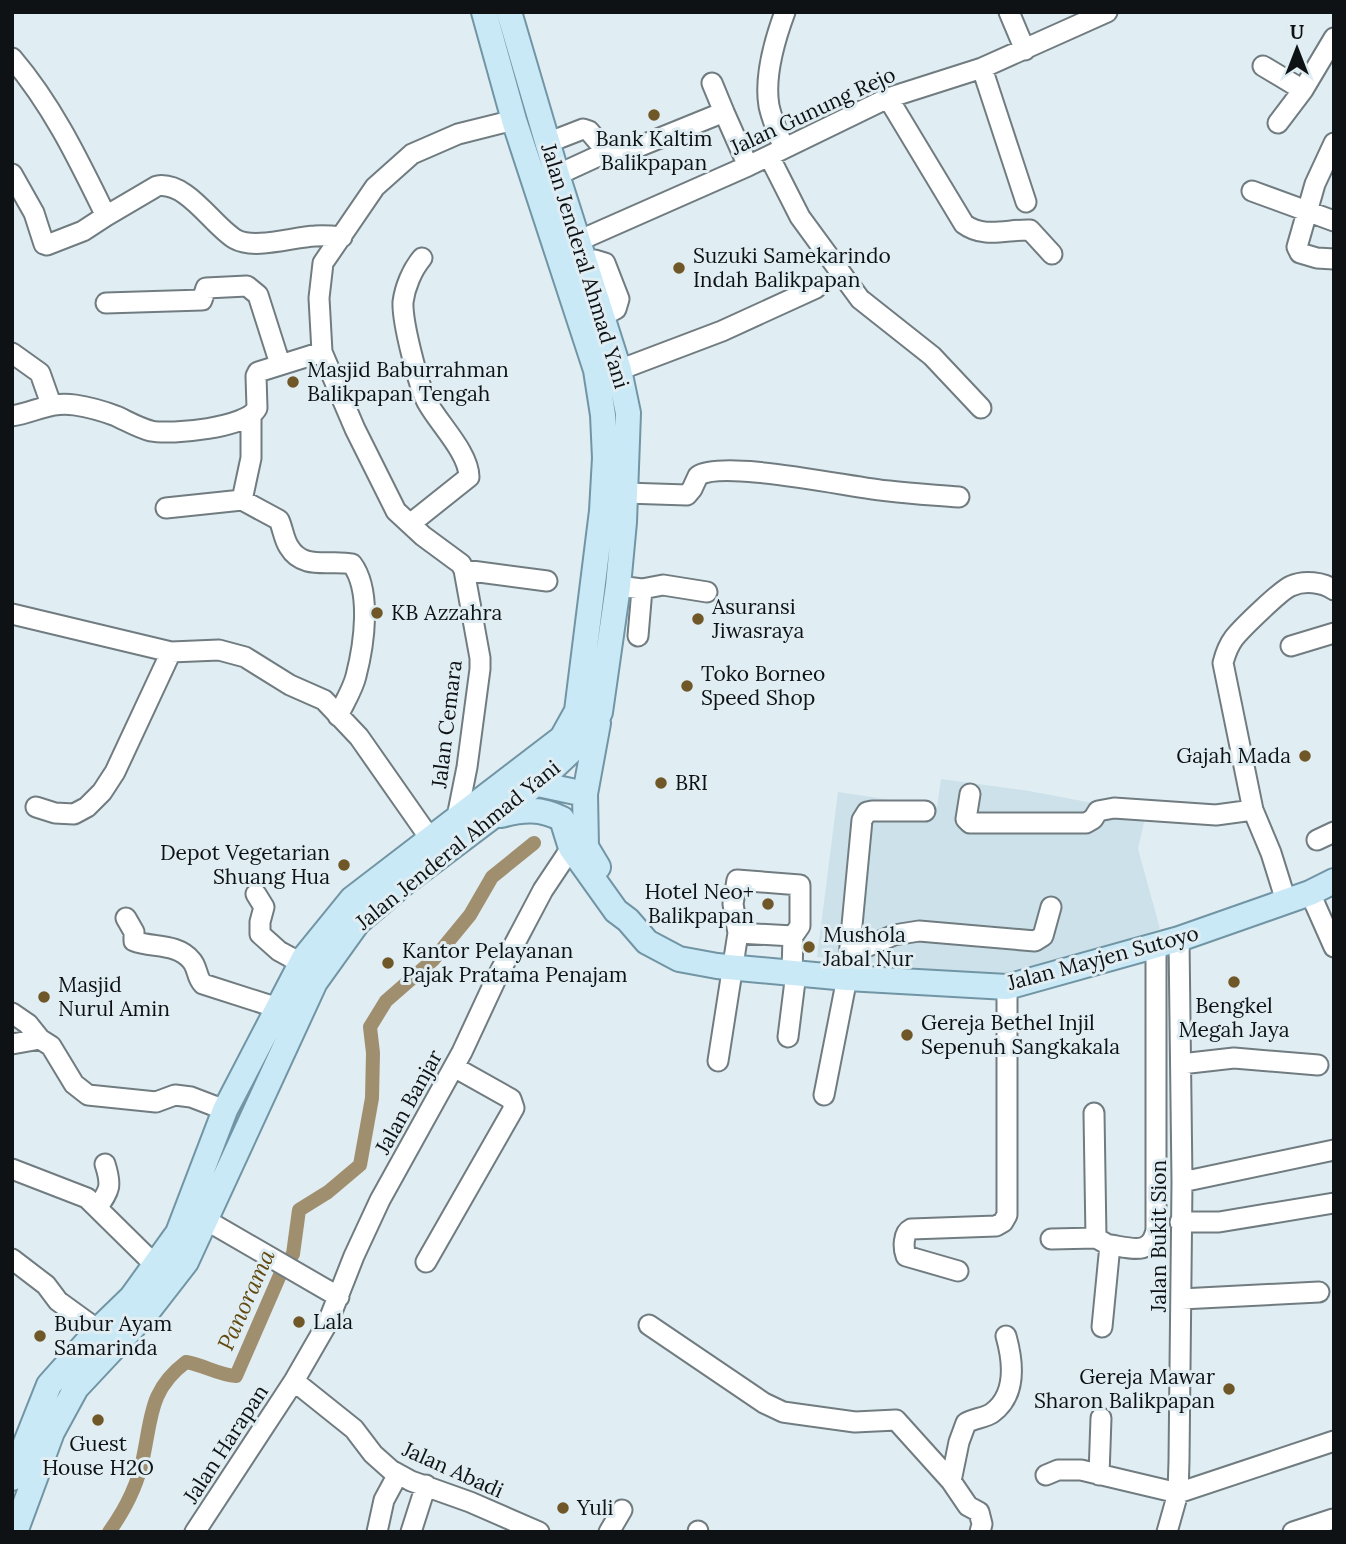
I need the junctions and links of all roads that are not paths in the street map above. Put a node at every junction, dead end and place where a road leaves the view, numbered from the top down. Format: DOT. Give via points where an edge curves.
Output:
graph roads {
  1 [pos="484,12"];
  2 [pos="509,12"];
  3 [pos="785,12"];
  4 [pos="1009,12"];
  5 [pos="1096,14"];
  6 [pos="1334,38"];
  7 [pos="1025,50"];
  8 [pos="12,58"];
  9 [pos="1263,66"];
  10 [pos="982,68"];
  11 [pos="712,83"];
  12 [pos="1303,90"];
  13 [pos="888,98"];
  14 [pos="724,112"];
  15 [pos="514,120"];
  16 [pos="1278,123"];
  17 [pos="547,143"];
  18 [pos="1334,143"];
  19 [pos="607,152"];
  20 [pos="777,152"];
  21 [pos="748,166"];
  22 [pos="12,174"];
  23 [pos="557,175"];
  24 [pos="1252,191"];
  25 [pos="1026,202"];
  26 [pos="1306,211"];
  27 [pos="107,216"];
  28 [pos="1334,221"];
  29 [pos="342,237"];
  30 [pos="581,251"];
  31 [pos="1052,254"];
  32 [pos="422,258"];
  33 [pos="1334,259"];
  34 [pos="816,288"];
  35 [pos="107,303"];
  36 [pos="323,352"];
  37 [pos="12,353"];
  38 [pos="280,364"];
  39 [pos="619,370"];
  40 [pos="51,404"];
  41 [pos="981,408"];
  42 [pos="12,416"];
  43 [pos="251,416"];
  44 [pos="625,493"];
  45 [pos="959,496"];
  46 [pos="242,500"];
  47 [pos="166,508"];
  48 [pos="410,524"];
  49 [pos="464,570"];
  50 [pos="547,581"];
  51 [pos="630,588"];
  52 [pos="1334,590"];
  53 [pos="707,592"];
  54 [pos="12,614"];
  55 [pos="1334,633"];
  56 [pos="638,636"];
  57 [pos="1291,646"];
  58 [pos="171,652"];
  59 [pos="600,712"];
  60 [pos="338,716"];
  61 [pos="562,749"];
  62 [pos="502,785"];
  63 [pos="549,786"];
  64 [pos="584,794"];
  65 [pos="970,794"];
  66 [pos="36,807"];
  67 [pos="1253,810"];
  68 [pos="925,811"];
  69 [pos="497,816"];
  70 [pos="457,817"];
  71 [pos="562,819"];
  72 [pos="429,837"];
  73 [pos="571,848"];
  74 [pos="1334,881"];
  75 [pos="1310,893"];
  76 [pos="256,894"];
  77 [pos="1286,901"];
  78 [pos="1051,907"];
  79 [pos="126,918"];
  80 [pos="628,920"];
  81 [pos="738,933"];
  82 [pos="793,936"];
  83 [pos="1168,943"];
  84 [pos="1334,947"];
  85 [pos="301,963"];
  86 [pos="848,966"];
  87 [pos="734,968"];
  88 [pos="794,973"];
  89 [pos="1007,987"];
  90 [pos="12,1013"];
  91 [pos="288,1013"];
  92 [pos="788,1037"];
  93 [pos="40,1039"];
  94 [pos="12,1044"];
  95 [pos="718,1061"];
  96 [pos="1181,1064"];
  97 [pos="1318,1065"];
  98 [pos="454,1068"];
  99 [pos="824,1095"];
  100 [pos="225,1110"];
  101 [pos="1094,1112"];
  102 [pos="1334,1150"];
  103 [pos="105,1164"];
  104 [pos="12,1169"];
  105 [pos="1182,1182"];
  106 [pos="1334,1203"];
  107 [pos="97,1208"];
  108 [pos="206,1220"];
  109 [pos="1180,1222"];
  110 [pos="1051,1239"];
  111 [pos="1103,1241"];
  112 [pos="12,1259"];
  113 [pos="426,1262"];
  114 [pos="156,1266"];
  115 [pos="958,1271"];
  116 [pos="1319,1292"];
  117 [pos="339,1297"];
  118 [pos="1181,1299"];
  119 [pos="649,1325"];
  120 [pos="1102,1327"];
  121 [pos="97,1330"];
  122 [pos="1006,1336"];
  123 [pos="294,1381"];
  124 [pos="1101,1418"];
  125 [pos="1334,1441"];
  126 [pos="398,1474"];
  127 [pos="1046,1475"];
  128 [pos="1099,1475"];
  129 [pos="12,1478"];
  130 [pos="951,1481"];
  131 [pos="426,1485"];
  132 [pos="1178,1493"];
  133 [pos="622,1510"];
  134 [pos="1333,1519"];
  135 [pos="15,1532"];
  136 [pos="195,1532"];
  137 [pos="377,1532"];
  138 [pos="411,1532"];
  139 [pos="539,1532"];
  140 [pos="609,1532"];
  141 [pos="980,1532"];
  142 [pos="1167,1532"];
  143 [pos="1293,1532"];
  1 -- 15 [label="main road, Jalan Jenderal Ahmad Yani"];
  2 -- 17 [label="main road, Jalan Jenderal Ahmad Yani"];
  3 -- 20 [label="street" via="768,91"];
  4 -- 7 [label="street"];
  5 -- 7 [label="street, Jalan Gunung Rejo"];
  6 -- 12 [label="street"];
  7 -- 10 [label="street, Jalan Gunung Rejo"];
  8 -- 27 [label="street" via="40,92"];
  9 -- 12 [label="street"];
  10 -- 13 [label="street, Jalan Gunung Rejo"];
  10 -- 25 [label="street"];
  11 -- 14 [label="street"];
  12 -- 16 [label="street"];
  13 -- 20 [label="street, Jalan Gunung Rejo"];
  13 -- 31 [label="street" via="964,224 997,233 1030,230"];
  14 -- 19 [label="street" via="623,153"];
  14 -- 21 [label="street"];
  15 -- 29 [label="street" via="458,134 412,154 375,187"];
  15 -- 61 [label="main road, Jalan Jenderal Ahmad Yani" via="597,370 603,415 602,511 577,711"];
  17 -- 19 [label="street" via="583,130"];
  17 -- 23 [label="main road, Jalan Jenderal Ahmad Yani"];
  18 -- 26 [label="street"];
  19 -- 23 [label="street"];
  20 -- 21 [label="street, Jalan Gunung Rejo"];
  20 -- 41 [label="street" via="800,217 860,299 932,356"];
  21 -- 30 [label="street, Jalan Gunung Rejo"];
  22 -- 27 [label="street" via="47,245"];
  23 -- 30 [label="main road, Jalan Jenderal Ahmad Yani"];
  24 -- 26 [label="street"];
  26 -- 28 [label="street"];
  26 -- 33 [label="street" via="1298,251"];
  27 -- 29 [label="street" via="166,185 238,241"];
  29 -- 36 [label="street" via="323,263 319,298"];
  30 -- 39 [label="main road, Jalan Jenderal Ahmad Yani"];
  32 -- 48 [label="street" via="412,269 403,303 411,355 426,401 467,462 469,477"];
  34 -- 39 [label="street" via="722,331"];
  35 -- 38 [label="street" via="202,300 206,288 247,286 258,295"];
  36 -- 38 [label="street"];
  36 -- 48 [label="street" via="355,429 397,512"];
  37 -- 40 [label="street" via="40,373"];
  38 -- 43 [label="street" via="256,373 257,408"];
  39 -- 44 [label="main road, Jalan Jenderal Ahmad Yani" via="628,413"];
  40 -- 42 [label="street"];
  40 -- 43 [label="street" via="113,415 151,431 187,431"];
  43 -- 46 [label="street" via="250,468"];
  44 -- 45 [label="street" via="687,495 698,476 712,471"];
  44 -- 51 [label="main road, Jalan Jenderal Ahmad Yani"];
  46 -- 47 [label="street"];
  46 -- 60 [label="street" via="279,520 288,546 298,558 319,564 349,563 359,573 365,598 362,637 356,677"];
  48 -- 49 [label="street"];
  49 -- 50 [label="street"];
  49 -- 70 [label="street, Jalan Cemara" via="480,669"];
  51 -- 53 [label="street" via="663,585"];
  51 -- 56 [label="street"];
  51 -- 59 [label="main road, Jalan Jenderal Ahmad Yani"];
  52 -- 67 [label="street" via="1314,583 1289,586 1227,650 1223,663 1226,688"];
  54 -- 58 [label="street"];
  55 -- 57 [label="street"];
  58 -- 60 [label="street" via="219,650 245,657 324,700"];
  58 -- 66 [label="street" via="102,792 74,814"];
  59 -- 61 [label="main road, Jalan Jenderal Ahmad Yani" via="591,732"];
  59 -- 64 [label="main road, Jalan Mayjen Sutoyo"];
  60 -- 72 [label="street" via="359,737"];
  61 -- 62 [label="main road, Jalan Jenderal Ahmad Yani"];
  61 -- 63 [label="main road, Jalan Jenderal Ahmad Yani"];
  62 -- 63 [label="main road" via="518,781"];
  62 -- 70 [label="main road, Jalan Jenderal Ahmad Yani"];
  63 -- 64 [label="main road"];
  63 -- 69 [label="main road, Jalan Jenderal Ahmad Yani"];
  63 -- 71 [label="main road, Jalan Mayjen Sutoyo"];
  64 -- 80 [label="main road, Jalan Mayjen Sutoyo" via="586,847"];
  65 -- 67 [label="street" via="966,818 970,822 1086,822 1105,808 1216,815"];
  67 -- 77 [label="street"];
  68 -- 86 [label="street" via="872,811 864,816"];
  69 -- 71 [label="main road" via="534,810"];
  69 -- 91 [label="main road, Jalan Jenderal Ahmad Yani" via="358,922"];
  70 -- 72 [label="main road, Jalan Jenderal Ahmad Yani"];
  71 -- 73 [label="main road, Jalan Mayjen Sutoyo"];
  72 -- 85 [label="main road, Jalan Jenderal Ahmad Yani" via="352,899"];
  73 -- 80 [label="main road, Jalan Mayjen Sutoyo" via="616,911"];
  73 -- 98 [label="street, Jalan Banjar" via="538,900"];
  74 -- 75 [label="main road, Jalan Mayjen Sutoyo"];
  75 -- 77 [label="main road, Jalan Mayjen Sutoyo"];
  75 -- 84 [label="street"];
  76 -- 85 [label="street" via="264,907 260,934"];
  77 -- 83 [label="main road, Jalan Mayjen Sutoyo"];
  78 -- 86 [label="street" via="1042,936 1035,941 919,931 894,935"];
  79 -- 91 [label="street" via="135,942 184,953 203,984"];
  80 -- 87 [label="main road, Jalan Mayjen Sutoyo" via="647,942 678,959"];
  81 -- 82 [label="street"];
  81 -- 82 [label="street" via="733,904 737,880 779,882 800,885 800,926"];
  81 -- 87 [label="street"];
  82 -- 88 [label="street"];
  83 -- 89 [label="main road, Jalan Mayjen Sutoyo"];
  83 -- 96 [label="street, Jalan Bukit Sion"];
  83 -- 111 [label="street" via="1156,1230 1151,1245 1145,1248"];
  85 -- 91 [label="main road, Jalan Jenderal Ahmad Yani"];
  86 -- 88 [label="main road, Jalan Mayjen Sutoyo"];
  86 -- 89 [label="main road, Jalan Mayjen Sutoyo"];
  86 -- 99 [label="street"];
  87 -- 88 [label="main road, Jalan Mayjen Sutoyo"];
  87 -- 95 [label="street"];
  88 -- 92 [label="street"];
  89 -- 115 [label="street" via="1007,1216 996,1226 911,1229 906,1234 906,1256"];
  90 -- 93 [label="street" via="29,1024"];
  91 -- 100 [label="main road, Jalan Jenderal Ahmad Yani"];
  91 -- 108 [label="main road, Jalan Jenderal Ahmad Yani"];
  93 -- 94 [label="street"];
  93 -- 100 [label="street" via="51,1045 74,1084 88,1096 156,1102 175,1094"];
  96 -- 97 [label="street" via="1234,1058"];
  96 -- 105 [label="street, Jalan Bukit Sion"];
  98 -- 113 [label="street" via="511,1099 514,1108"];
  98 -- 117 [label="street, Jalan Banjar" via="380,1200"];
  100 -- 114 [label="main road, Jalan Jenderal Ahmad Yani" via="178,1233"];
  101 -- 111 [label="street"];
  102 -- 105 [label="street"];
  103 -- 107 [label="street" via="109,1189"];
  104 -- 107 [label="street" via="83,1195"];
  105 -- 109 [label="street, Jalan Bukit Sion"];
  106 -- 109 [label="street" via="1219,1222"];
  107 -- 114 [label="street"];
  108 -- 117 [label="street"];
  108 -- 135 [label="main road, Jalan Jenderal Ahmad Yani" via="186,1262 148,1311 76,1388 52,1432"];
  109 -- 118 [label="street, Jalan Bukit Sion"];
  110 -- 111 [label="street"];
  111 -- 120 [label="street"];
  112 -- 121 [label="street"];
  114 -- 121 [label="main road, Jalan Jenderal Ahmad Yani"];
  116 -- 118 [label="street"];
  117 -- 123 [label="street, Jalan Banjar"];
  118 -- 132 [label="street, Jalan Bukit Sion"];
  119 -- 130 [label="street" via="783,1412 855,1422 896,1420"];
  121 -- 129 [label="main road, Jalan Jenderal Ahmad Yani" via="49,1385"];
  122 -- 130 [label="street" via="1013,1359 1010,1388 994,1412 966,1423"];
  123 -- 126 [label="street, Jalan Abadi" via="354,1429 373,1454"];
  123 -- 136 [label="street, Jalan Harapan"];
  124 -- 128 [label="street"];
  125 -- 132 [label="street"];
  126 -- 131 [label="street, Jalan Abadi"];
  126 -- 137 [label="street" via="384,1500"];
  127 -- 128 [label="street" via="1058,1469"];
  128 -- 132 [label="street"];
  130 -- 141 [label="street" via="968,1506 979,1512"];
  131 -- 138 [label="street"];
  131 -- 139 [label="street, Jalan Abadi"];
  132 -- 142 [label="street, Jalan Bukit Sion"];
  133 -- 140 [label="street"];
  134 -- 143 [label="street"];
}
